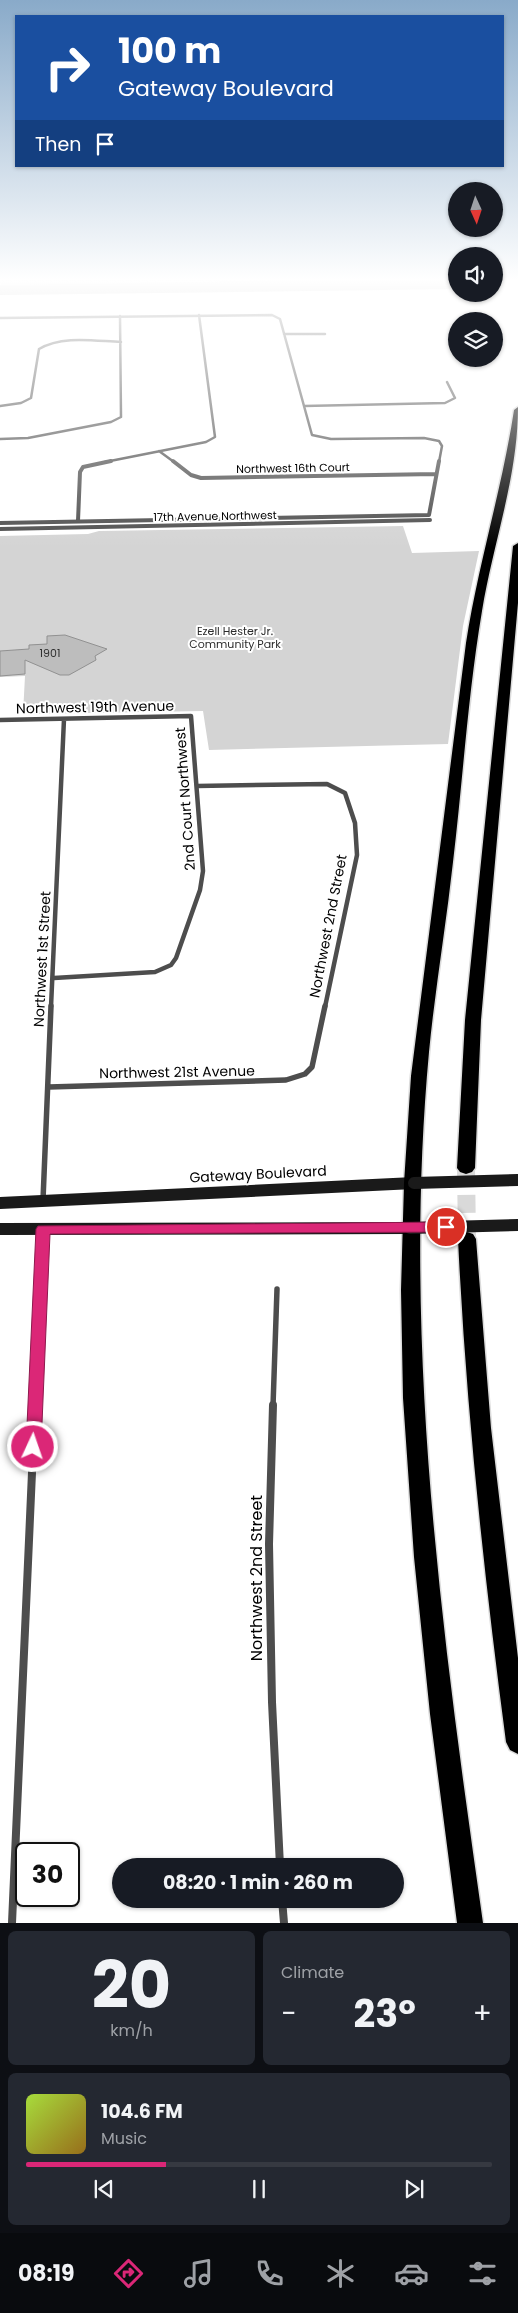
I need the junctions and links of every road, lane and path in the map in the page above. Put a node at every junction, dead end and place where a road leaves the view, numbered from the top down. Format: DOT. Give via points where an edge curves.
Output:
graph roads {
  1 [pos="36,369"];
  2 [pos="121,369"];
  3 [pos="206,369"];
  4 [pos="294,369"];
  5 [pos="447,382"];
  6 [pos="0,406"];
  7 [pos="304,406"];
  8 [pos="518,410"];
  9 [pos="0,439"];
  10 [pos="159,451"];
  11 [pos="436,474"];
  12 [pos="430,520"];
  13 [pos="78,521"];
  14 [pos="0,522"];
  15 [pos="0,529"];
  16 [pos="518,546"];
  17 [pos="191,716"];
  18 [pos="64,719"];
  19 [pos="0,720"];
  20 [pos="197,786"];
  21 [pos="54,978"];
  22 [pos="305,1074"];
  23 [pos="49,1087"];
  24 [pos="466,1168"];
  25 [pos="518,1180"];
  26 [pos="414,1183"];
  27 [pos="42,1201"];
  28 [pos="0,1202"];
  29 [pos="518,1225"];
  30 [pos="410,1228"];
  31 [pos="43,1229"];
  32 [pos="0,1230"];
  33 [pos="467,1238"];
  34 [pos="277,1288"];
  35 [pos="518,1742"];
  36 [pos="280,1858"];
  37 [pos="283,1908"];
  38 [pos="12,1923"];
  39 [pos="284,1923"];
  40 [pos="470,1923"];
  1 -- 6 [label="street" via="31,398"];
  2 -- 9 [label="street" via="121,417 111,422 28,438"];
  3 -- 10 [label="street" via="215,437 206,442"];
  4 -- 7 [label="street"];
  5 -- 7 [label="street" via="455,398 446,403"];
  7 -- 11 [label="street" via="311,432 320,438 435,440 442,446"];
  8 -- 26 [label="highway" via="512,456 482,582 464,696 423,1036"];
  10 -- 11 [label="street, Northwest 16th Court" via="191,475 201,478"];
  10 -- 13 [label="street" via="80,470"];
  11 -- 13 [label="street, 17th Avenue Northwest" via="429,514"];
  12 -- 15 [label="street, 17th Avenue Northwest"];
  13 -- 14 [label="street, 17th Avenue Northwest"];
  16 -- 24 [label="highway" via="471,1037"];
  17 -- 18 [label="street, Northwest 19th Avenue"];
  17 -- 20 [label="street, 2nd Court Northwest"];
  18 -- 19 [label="street, Northwest 19th Avenue"];
  18 -- 21 [label="street, Northwest 1st Street"];
  20 -- 21 [label="street, 2nd Court Northwest" via="202,880 181,949 171,965 145,974"];
  20 -- 22 [label="street, Northwest 2nd Street" via="319,783 335,786 349,801 357,855 315,1058"];
  21 -- 23 [label="street, Northwest 1st Street"];
  22 -- 23 [label="street, Northwest 21st Avenue" via="286,1080"];
  23 -- 27 [label="street, Northwest 1st Street"];
  25 -- 26 [label="main road, Gateway Boulevard, bridge"];
  26 -- 27 [label="main road, Gateway Boulevard"];
  26 -- 30 [label="highway"];
  27 -- 28 [label="main road, Gateway Boulevard"];
  29 -- 30 [label="main road, bridge"];
  30 -- 31 [label="main road"];
  30 -- 40 [label="highway" via="413,1386 420,1504"];
  31 -- 32 [label="main road"];
  31 -- 38 [label="street"];
  33 -- 35 [label="highway" via="484,1478"];
  34 -- 36 [label="street, Northwest 2nd Street" via="269,1544"];
  37 -- 39 [label="street"];
}
